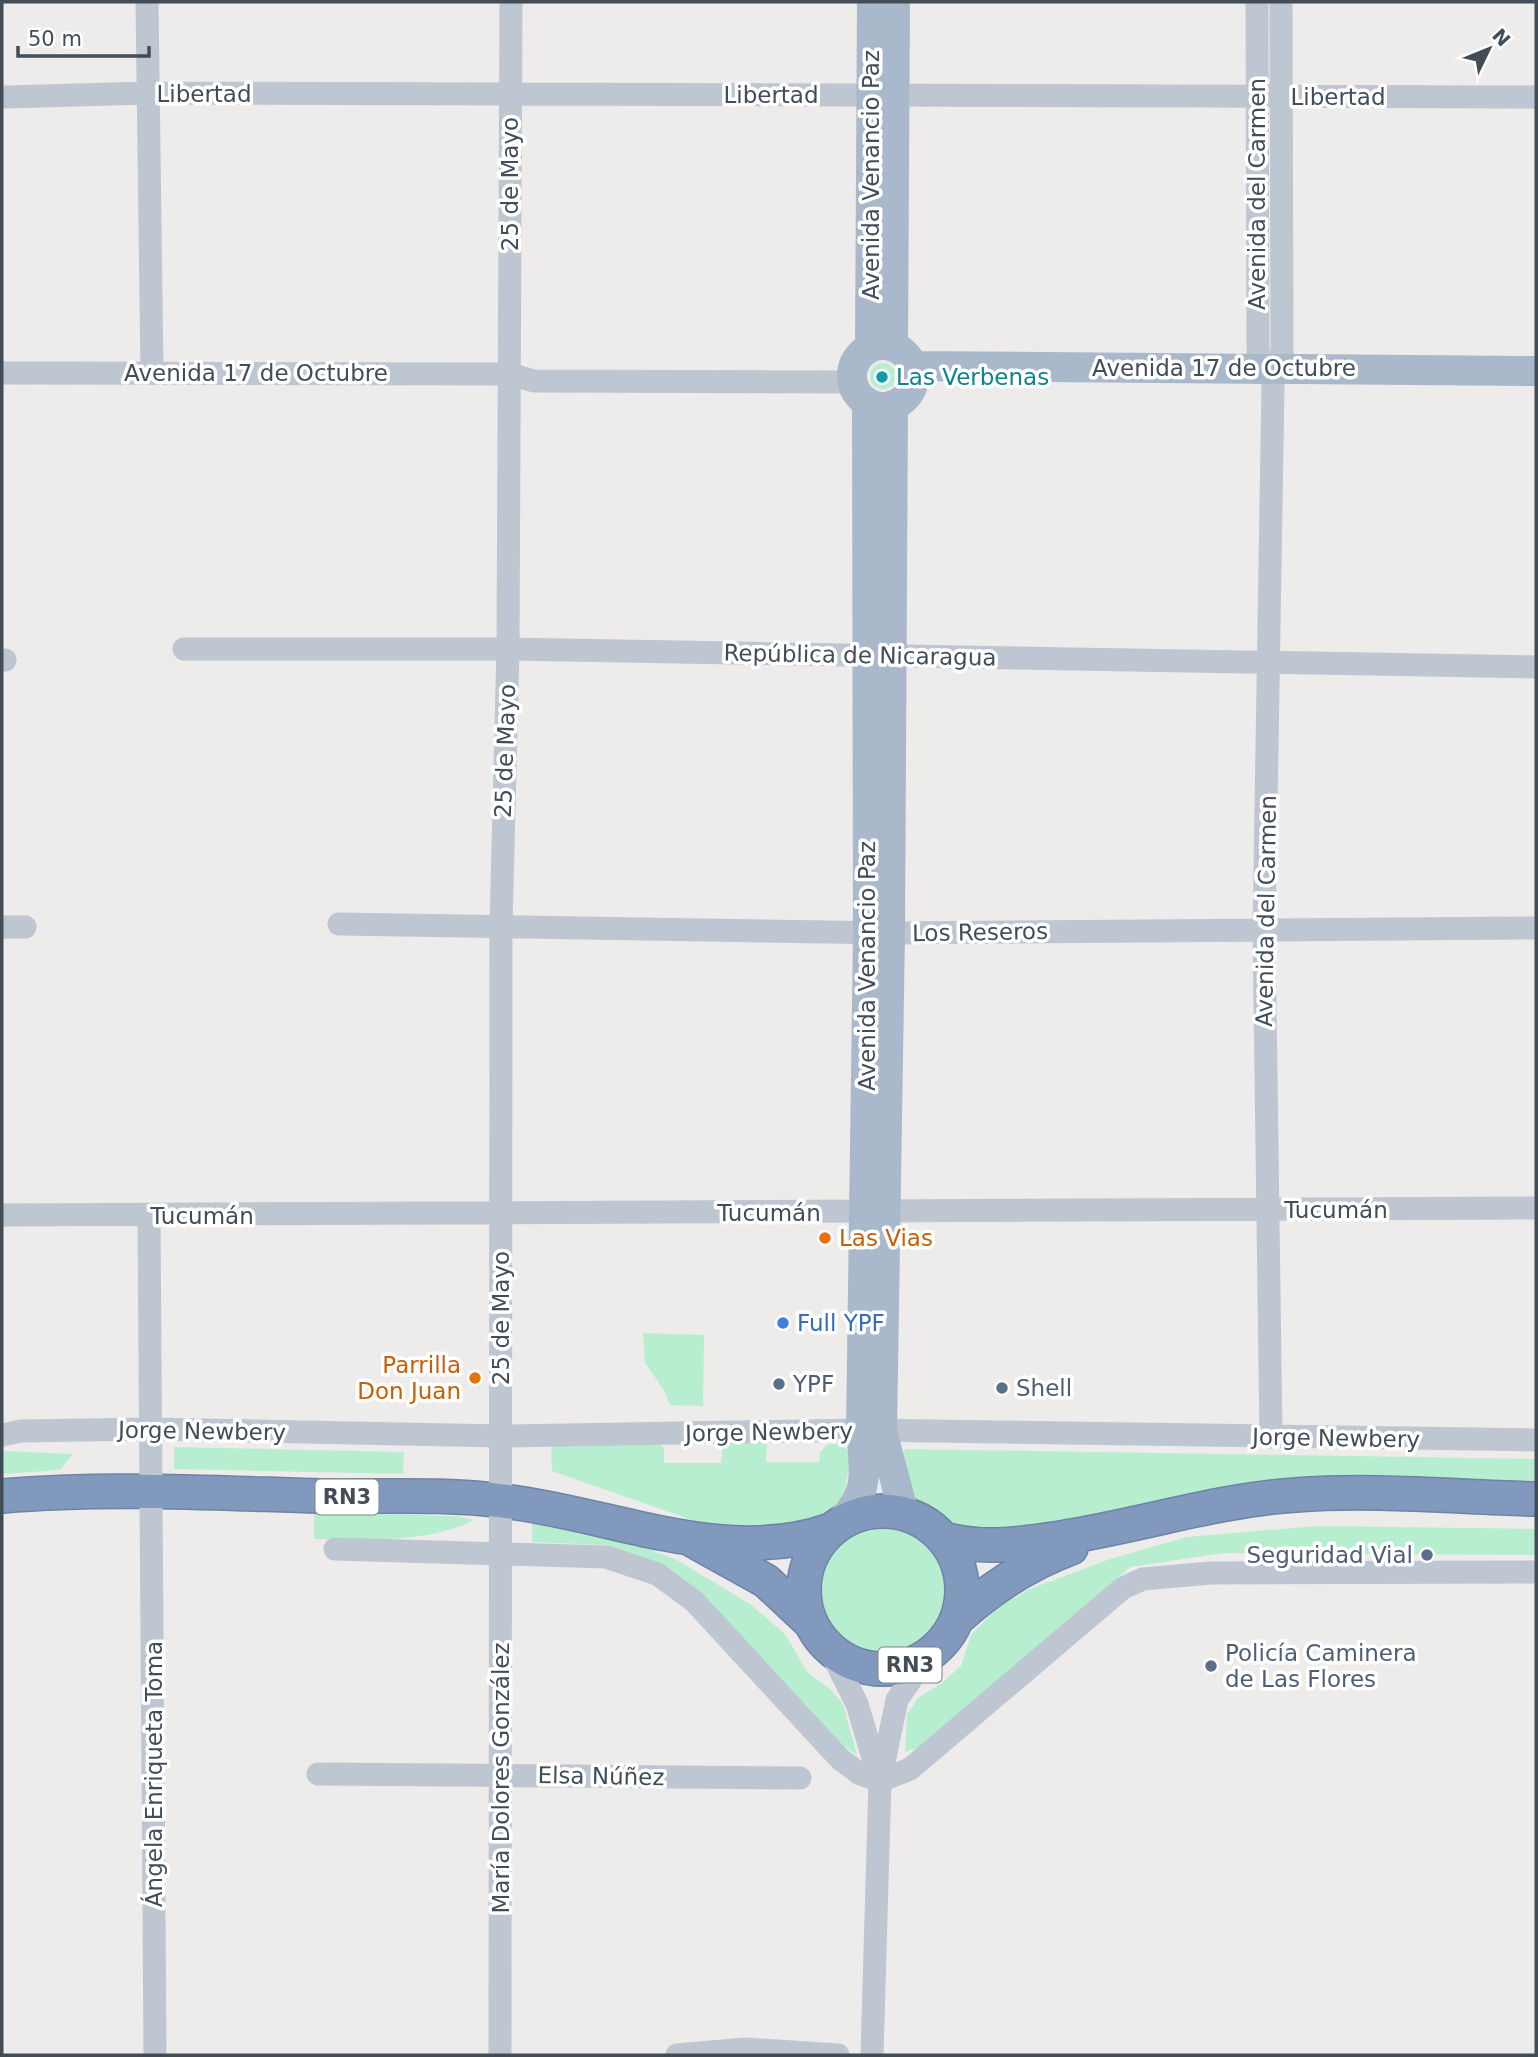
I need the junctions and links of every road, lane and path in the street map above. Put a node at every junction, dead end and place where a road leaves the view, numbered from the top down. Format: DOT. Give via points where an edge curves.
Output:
graph roads {
  1 [pos="147,2"];
  2 [pos="511,2"];
  3 [pos="872,2"];
  4 [pos="895,2"];
  5 [pos="1258,2"];
  6 [pos="1281,2"];
  7 [pos="147,93"];
  8 [pos="511,94"];
  9 [pos="883,96"];
  10 [pos="6,97"];
  11 [pos="1256,97"];
  12 [pos="1280,97"];
  13 [pos="1536,97"];
  14 [pos="1536,371"];
  15 [pos="2,373"];
  16 [pos="152,373"];
  17 [pos="1272,373"];
  18 [pos="509,374"];
  19 [pos="882,375"];
  20 [pos="1536,386"];
  21 [pos="184,649"];
  22 [pos="508,649"];
  23 [pos="879,656"];
  24 [pos="1270,664"];
  25 [pos="1536,667"];
  26 [pos="339,924"];
  27 [pos="2,927"];
  28 [pos="25,927"];
  29 [pos="501,927"];
  30 [pos="1536,928"];
  31 [pos="1264,929"];
  32 [pos="879,933"];
  33 [pos="1536,1209"];
  34 [pos="1266,1211"];
  35 [pos="875,1213"];
  36 [pos="2,1215"];
  37 [pos="500,1215"];
  38 [pos="149,1216"];
  39 [pos="150,1429"];
  40 [pos="871,1431"];
  41 [pos="2,1435"];
  42 [pos="502,1436"];
  43 [pos="1271,1437"];
  44 [pos="1536,1440"];
  45 [pos="153,1492"];
  46 [pos="2,1496"];
  47 [pos="1536,1499"];
  48 [pos="503,1500"];
  49 [pos="904,1514"];
  50 [pos="836,1526"];
  51 [pos="1126,1528"];
  52 [pos="689,1539"];
  53 [pos="944,1539"];
  54 [pos="335,1549"];
  55 [pos="502,1553"];
  56 [pos="1536,1572"];
  57 [pos="958,1618"];
  58 [pos="809,1621"];
  59 [pos="828,1648"];
  60 [pos="926,1657"];
  61 [pos="318,1774"];
  62 [pos="501,1774"];
  63 [pos="800,1778"];
  64 [pos="880,1781"];
  65 [pos="155,2055"];
  66 [pos="500,2055"];
  67 [pos="677,2055"];
  68 [pos="838,2055"];
  69 [pos="872,2055"];
  1 -- 7 [label="street"];
  2 -- 8 [label="street, 25 de Mayo"];
  3 -- 9 [label="main road, Avenida Venancio Paz"];
  4 -- 9 [label="main road, Avenida Venancio Paz"];
  5 -- 11 [label="street, Avenida del Carmen"];
  6 -- 12 [label="street, Avenida del Carmen"];
  7 -- 8 [label="street, Libertad"];
  7 -- 10 [label="street, Libertad"];
  7 -- 16 [label="street"];
  8 -- 9 [label="street, Libertad"];
  8 -- 18 [label="street, 25 de Mayo"];
  9 -- 11 [label="street, Libertad"];
  9 -- 19 [label="main road, Avenida Venancio Paz"];
  11 -- 12 [label="street, Libertad"];
  11 -- 17 [label="street, Avenida del Carmen" via="1258,352"];
  12 -- 13 [label="street, Libertad"];
  12 -- 17 [label="street, Avenida del Carmen" via="1282,354"];
  14 -- 17 [label="main road, Avenida 17 de Octubre"];
  15 -- 16 [label="street, Avenida 17 de Octubre"];
  16 -- 18 [label="street, Avenida 17 de Octubre"];
  17 -- 19 [label="main road, Avenida 17 de Octubre"];
  17 -- 20 [label="main road, Avenida 17 de Octubre"];
  17 -- 24 [label="street, Avenida del Carmen"];
  18 -- 19 [label="street, Avenida 17 de Octubre" via="534,366"];
  18 -- 22 [label="street, 25 de Mayo"];
  19 -- 23 [label="main road, Avenida Venancio Paz"];
  21 -- 22 [label="street, República de Nicaragua"];
  22 -- 23 [label="street, República de Nicaragua"];
  22 -- 29 [label="street, 25 de Mayo"];
  23 -- 24 [label="street, República de Nicaragua"];
  23 -- 32 [label="main road, Avenida Venancio Paz"];
  24 -- 25 [label="street, República de Nicaragua"];
  24 -- 31 [label="street, Avenida del Carmen"];
  26 -- 29 [label="street, Los Reseros"];
  27 -- 28 [label="street"];
  29 -- 32 [label="street, Los Reseros"];
  29 -- 37 [label="street, 25 de Mayo"];
  30 -- 31 [label="street, Los Reseros"];
  31 -- 32 [label="street, Los Reseros"];
  31 -- 34 [label="street, Avenida del Carmen"];
  32 -- 35 [label="main road, Avenida Venancio Paz"];
  33 -- 34 [label="street, Tucumán"];
  34 -- 35 [label="street, Tucumán"];
  34 -- 43 [label="street, Avenida del Carmen"];
  35 -- 37 [label="street, Tucumán"];
  35 -- 40 [label="main road, Avenida Venancio Paz"];
  36 -- 38 [label="street, Tucumán"];
  37 -- 38 [label="street, Tucumán"];
  37 -- 42 [label="street, 25 de Mayo"];
  38 -- 39 [label="street, Ángela Enriqueta Toma"];
  39 -- 41 [label="street, Jorge Newbery"];
  39 -- 42 [label="street, Jorge Newbery"];
  39 -- 45 [label="street, Ángela Enriqueta Toma"];
  40 -- 42 [label="street, Jorge Newbery"];
  40 -- 43 [label="street, Jorge Newbery"];
  40 -- 49 [label="main road, Avenida Venancio Paz"];
  40 -- 50 [label="main road, Avenida Venancio Paz" via="863,1493"];
  42 -- 48 [label="street, 25 de Mayo"];
  43 -- 44 [label="street, Jorge Newbery"];
  45 -- 46 [label="highway, RN3"];
  45 -- 48 [label="highway, RN3"];
  45 -- 65 [label="street, Ángela Enriqueta Toma"];
  47 -- 51 [label="highway, RN3" via="1297,1494 1216,1506"];
  48 -- 52 [label="highway, RN3"];
  48 -- 55 [label="street, María Dolores González"];
  49 -- 50 [label="highway, RN3" via="872,1511"];
  49 -- 53 [label="highway, RN3" via="926,1523"];
  50 -- 52 [label="highway, RN3" via="803,1540"];
  50 -- 58 [label="highway, RN3" via="814,1549 805,1572 803,1597"];
  51 -- 53 [label="highway, RN3" via="1008,1545 971,1547"];
  51 -- 57 [label="highway, RN3" via="1046,1558 1002,1581"];
  52 -- 58 [label="highway, RN3" via="766,1581"];
  53 -- 57 [label="highway, RN3" via="961,1577"];
  54 -- 55 [label="street"];
  55 -- 62 [label="street, María Dolores González"];
  55 -- 64 [label="street" via="606,1557 657,1574 694,1601 840,1759 860,1774"];
  56 -- 64 [label="street" via="1211,1573 1143,1579 1123,1588 910,1769"];
  57 -- 60 [label="highway, RN3" via="946,1640"];
  58 -- 59 [label="highway, RN3"];
  59 -- 60 [label="highway, RN3" via="846,1661 876,1669 907,1666"];
  59 -- 64 [label="street" via="857,1703"];
  60 -- 64 [label="street" via="897,1700"];
  61 -- 62 [label="street, Elsa Núñez"];
  62 -- 63 [label="street, Elsa Núñez"];
  62 -- 66 [label="street, María Dolores González"];
  64 -- 69 [label="street"];
  67 -- 68 [label="street" via="745,2049"];
}
